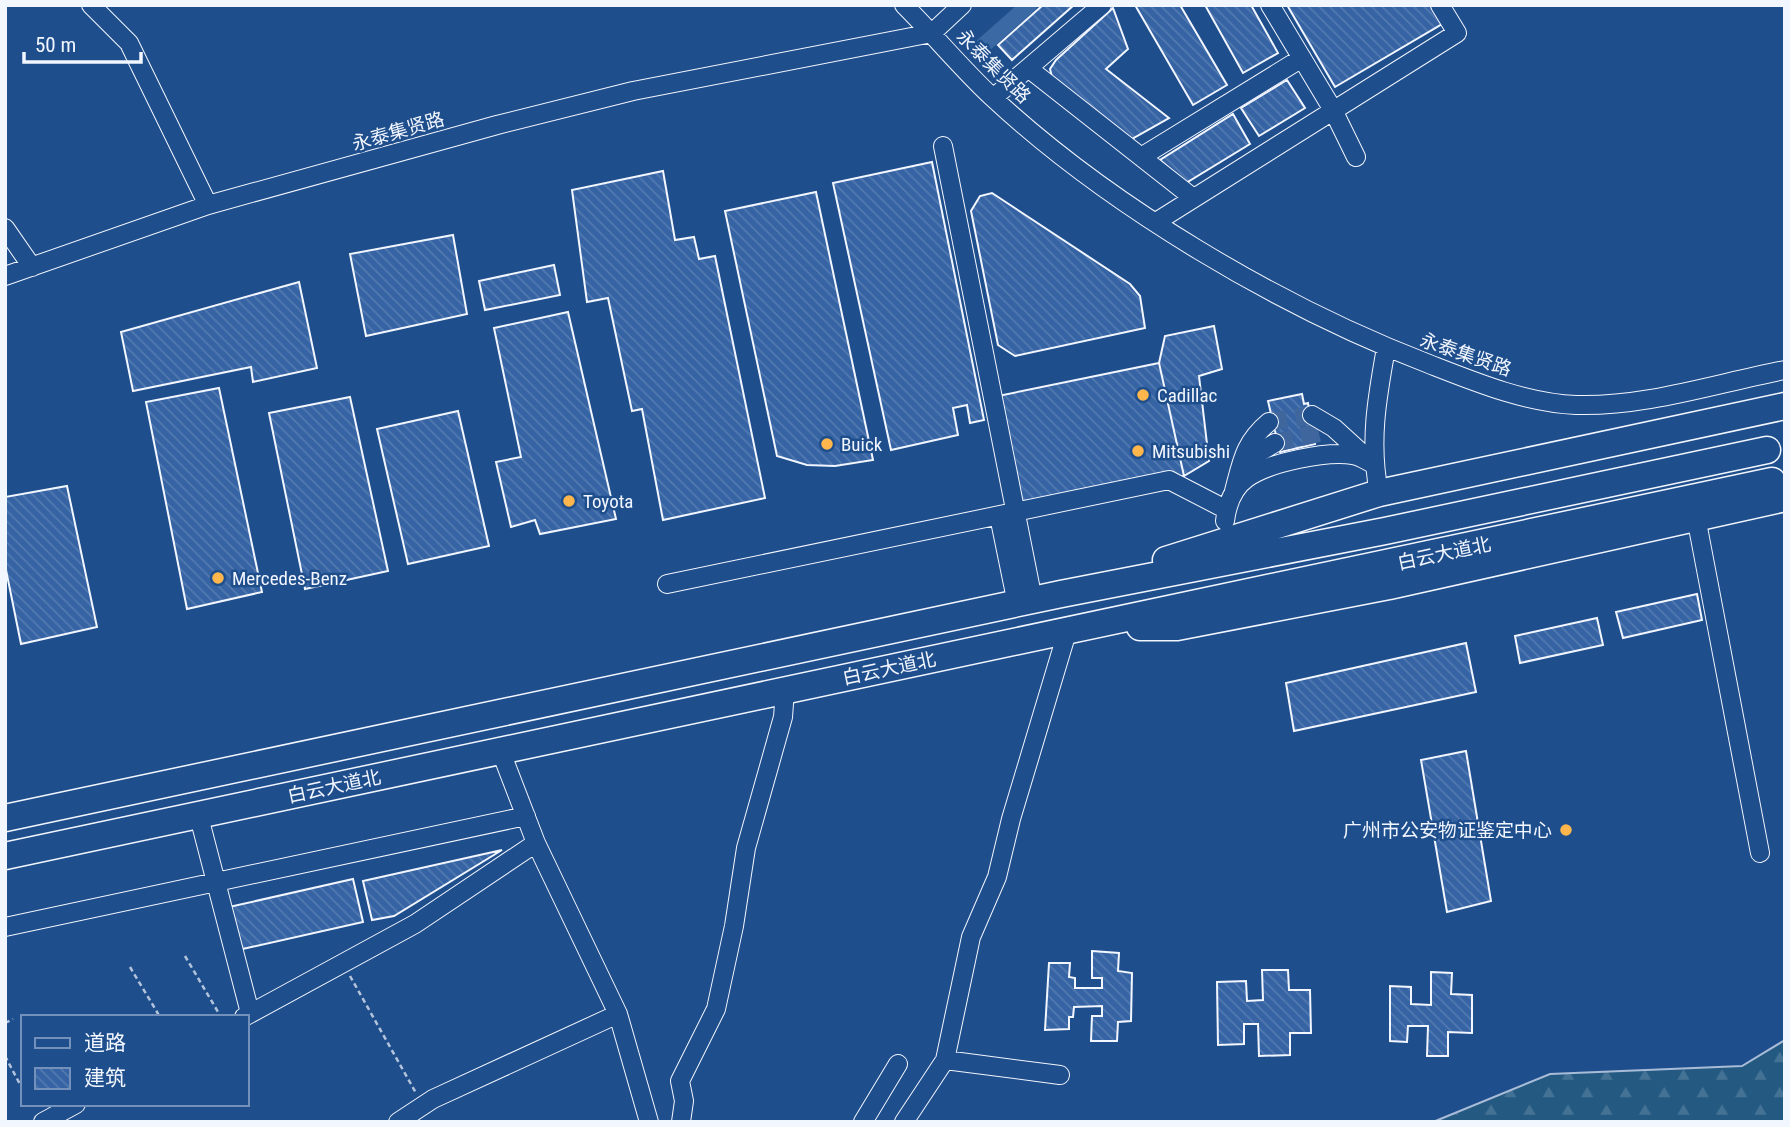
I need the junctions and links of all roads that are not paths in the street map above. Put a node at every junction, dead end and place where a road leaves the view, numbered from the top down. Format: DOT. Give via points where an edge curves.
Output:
graph roads {
  1 [pos="91,5"];
  2 [pos="904,5"];
  3 [pos="962,5"];
  4 [pos="1102,5"];
  5 [pos="1270,5"];
  6 [pos="1440,5"];
  7 [pos="932,33"];
  8 [pos="1302,58"];
  9 [pos="1028,68"];
  10 [pos="993,98"];
  11 [pos="1333,110"];
  12 [pos="943,146"];
  13 [pos="1142,157"];
  14 [pos="1356,157"];
  15 [pos="1192,197"];
  16 [pos="208,205"];
  17 [pos="1156,222"];
  18 [pos="5,228"];
  19 [pos="32,267"];
  20 [pos="5,276"];
  21 [pos="1386,348"];
  22 [pos="1785,370"];
  23 [pos="1785,406"];
  24 [pos="1312,415"];
  25 [pos="1269,422"];
  26 [pos="1319,433"];
  27 [pos="1275,443"];
  28 [pos="1767,450"];
  29 [pos="1356,455"];
  30 [pos="1373,464"];
  31 [pos="1779,490"];
  32 [pos="1379,493"];
  33 [pos="1231,504"];
  34 [pos="1007,515"];
  35 [pos="1696,517"];
  36 [pos="667,584"];
  37 [pos="1061,594"];
  38 [pos="1025,602"];
  39 [pos="1068,629"];
  40 [pos="785,690"];
  41 [pos="501,752"];
  42 [pos="198,813"];
  43 [pos="526,816"];
  44 [pos="5,818"];
  45 [pos="536,843"];
  46 [pos="1760,853"];
  47 [pos="5,856"];
  48 [pos="217,883"];
  49 [pos="5,926"];
  50 [pos="618,1014"];
  51 [pos="247,1015"];
  52 [pos="945,1060"];
  53 [pos="898,1064"];
  54 [pos="1060,1075"];
  55 [pos="71,1106"];
  56 [pos="43,1122"];
  57 [pos="398,1122"];
  58 [pos="649,1122"];
  59 [pos="681,1122"];
  60 [pos="863,1122"];
  61 [pos="904,1122"];
  1 -- 16 [label="street" via="129,43"];
  2 -- 7 [label="street"];
  3 -- 7 [label="street"];
  4 -- 9 [label="street"];
  5 -- 8 [label="street"];
  6 -- 11 [label="street" via="1457,33"];
  7 -- 10 [label="street, 永泰集贤路"];
  7 -- 16 [label="street, 永泰集贤路" via="572,105"];
  8 -- 11 [label="street"];
  8 -- 13 [label="street"];
  9 -- 10 [label="street"];
  9 -- 13 [label="street"];
  10 -- 17 [label="street, 永泰集贤路" via="1083,171"];
  11 -- 14 [label="street"];
  11 -- 15 [label="street"];
  12 -- 34 [label="street"];
  13 -- 15 [label="street"];
  15 -- 17 [label="street"];
  16 -- 19 [label="street, 永泰集贤路"];
  17 -- 21 [label="street, 永泰集贤路" via="1298,307"];
  18 -- 19 [label="street"];
  19 -- 20 [label="street, 永泰集贤路"];
  21 -- 22 [label="street, 永泰集贤路" via="1505,391 1575,405 1625,403"];
  21 -- 30 [label="street" via="1372,433"];
  23 -- 32 [label="highway"];
  24 -- 30 [label="street" via="1344,436"];
  25 -- 33 [label="street" via="1244,452"];
  26 -- 29 [label="street"];
  27 -- 33 [label="street" via="1248,459"];
  28 -- 37 [label="highway, 白云大道北"];
  29 -- 30 [label="street"];
  29 -- 33 [label="street" via="1278,464 1245,479"];
  30 -- 32 [label="street"];
  31 -- 35 [label="highway"];
  31 -- 39 [label="highway, 白云大道北"];
  32 -- 37 [label="highway"];
  33 -- 34 [label="street" via="1169,480"];
  34 -- 36 [label="street"];
  34 -- 38 [label="street"];
  35 -- 39 [label="highway" via="1389,586 1177,627"];
  35 -- 46 [label="street"];
  37 -- 38 [label="highway, 白云大道北"];
  38 -- 44 [label="highway, 白云大道北"];
  39 -- 40 [label="highway, 白云大道北"];
  39 -- 52 [label="street" via="998,877 971,937"];
  40 -- 41 [label="highway, 白云大道北"];
  40 -- 59 [label="street" via="783,717 746,849 716,1009 680,1081 684,1101"];
  41 -- 42 [label="highway, 白云大道北"];
  41 -- 43 [label="street"];
  42 -- 47 [label="highway, 白云大道北"];
  42 -- 48 [label="street"];
  43 -- 45 [label="street"];
  43 -- 48 [label="street"];
  45 -- 50 [label="street"];
  45 -- 51 [label="street" via="415,924"];
  48 -- 49 [label="street"];
  48 -- 51 [label="street"];
  50 -- 57 [label="street" via="423,1105"];
  50 -- 58 [label="street"];
  52 -- 54 [label="street"];
  52 -- 61 [label="street"];
  53 -- 60 [label="street"];
  55 -- 56 [label="street"];
}
